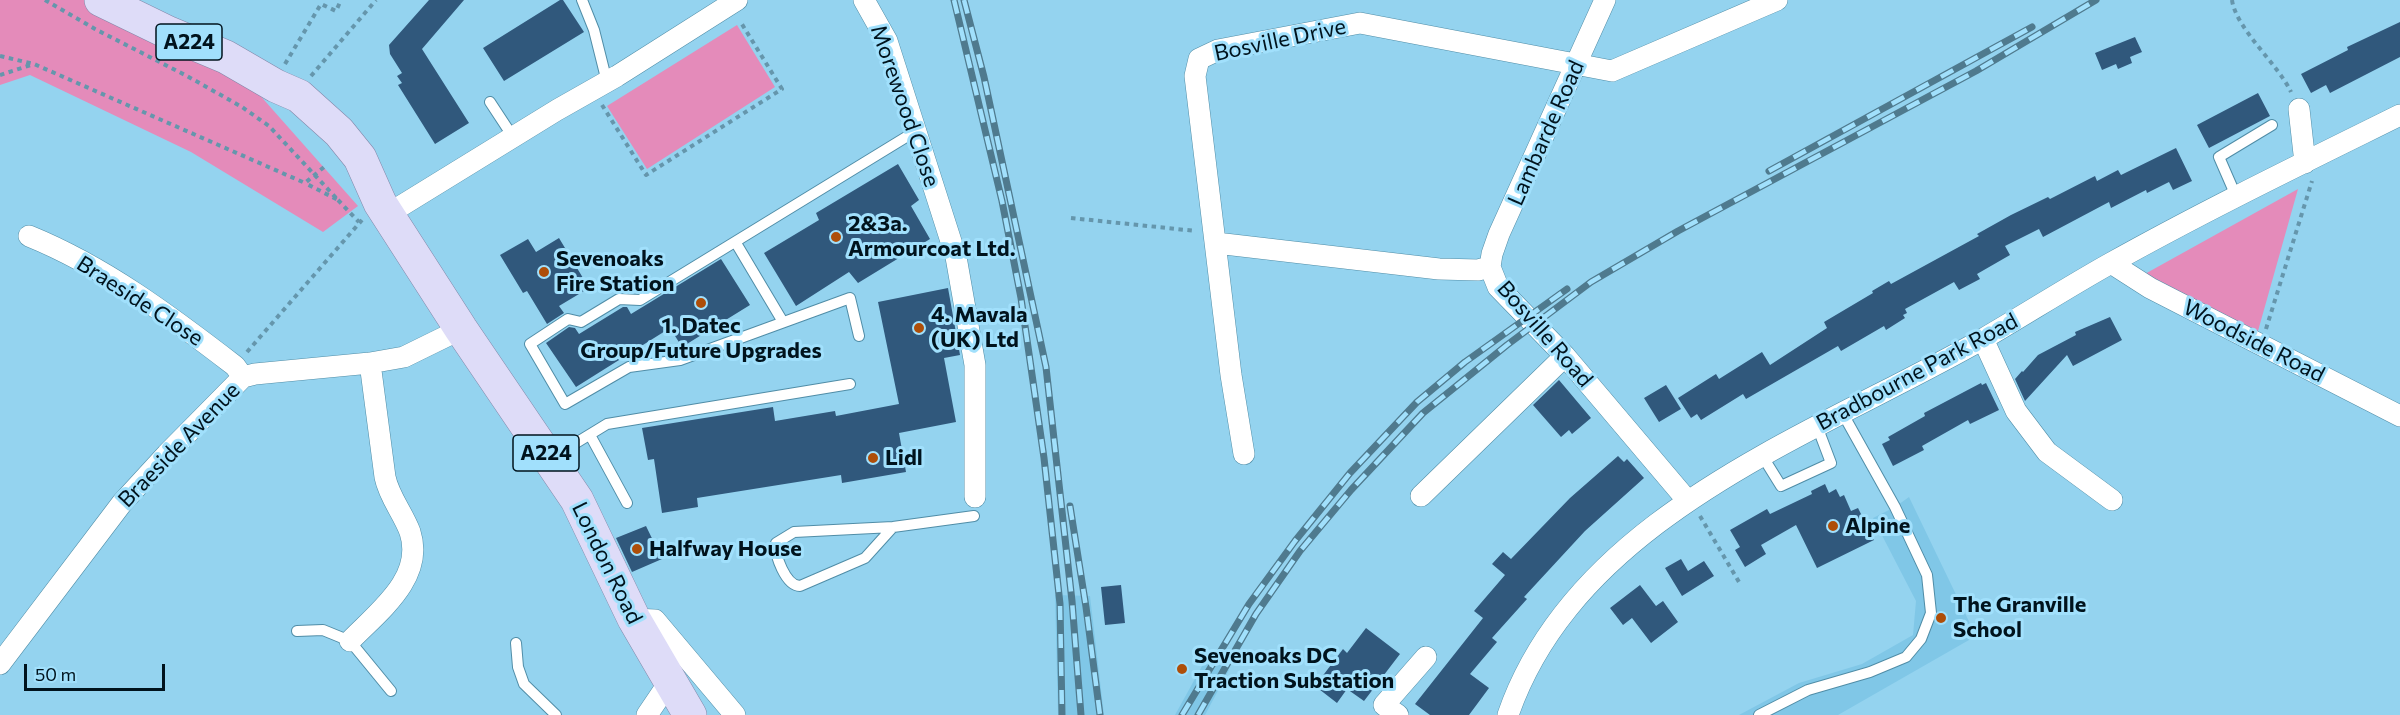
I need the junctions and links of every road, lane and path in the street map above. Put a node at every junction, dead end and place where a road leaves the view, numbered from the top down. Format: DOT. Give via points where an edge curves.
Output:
graph roads {
  1 [pos="45,0"];
  2 [pos="101,0"];
  3 [pos="341,0"];
  4 [pos="376,0"];
  5 [pos="582,0"];
  6 [pos="864,0"];
  7 [pos="1605,0"];
  8 [pos="1777,0"];
  9 [pos="2232,0"];
  10 [pos="734,3"];
  11 [pos="0,56"];
  12 [pos="34,64"];
  13 [pos="1577,64"];
  14 [pos="0,75"];
  15 [pos="308,80"];
  16 [pos="274,85"];
  17 [pos="600,86"];
  18 [pos="490,102"];
  19 [pos="2299,110"];
  20 [pos="2400,115"];
  21 [pos="2272,125"];
  22 [pos="916,131"];
  23 [pos="513,137"];
  24 [pos="2312,159"];
  25 [pos="324,167"];
  26 [pos="315,175"];
  27 [pos="305,183"];
  28 [pos="2236,196"];
  29 [pos="338,200"];
  30 [pos="377,211"];
  31 [pos="1071,218"];
  32 [pos="29,236"];
  33 [pos="1215,238"];
  34 [pos="736,243"];
  35 [pos="2111,263"];
  36 [pos="1490,267"];
  37 [pos="783,322"];
  38 [pos="461,329"];
  39 [pos="858,336"];
  40 [pos="1983,339"];
  41 [pos="2261,345"];
  42 [pos="1565,356"];
  43 [pos="370,363"];
  44 [pos="239,372"];
  45 [pos="850,384"];
  46 [pos="1843,414"];
  47 [pos="2400,416"];
  48 [pos="1817,426"];
  49 [pos="590,435"];
  50 [pos="1244,454"];
  51 [pos="1763,457"];
  52 [pos="551,458"];
  53 [pos="1421,496"];
  54 [pos="1687,500"];
  55 [pos="2112,500"];
  56 [pos="627,503"];
  57 [pos="974,507"];
  58 [pos="893,527"];
  59 [pos="1739,582"];
  60 [pos="634,619"];
  61 [pos="297,631"];
  62 [pos="350,642"];
  63 [pos="516,643"];
  64 [pos="1426,657"];
  65 [pos="0,664"];
  66 [pos="670,681"];
  67 [pos="391,691"];
  68 [pos="556,715"];
  69 [pos="647,715"];
  70 [pos="690,715"];
  71 [pos="735,715"];
  72 [pos="1398,715"];
  73 [pos="1508,715"];
  74 [pos="1759,715"];
  1 -- 26 [label="path" via="242,107 269,126"];
  2 -- 16 [label="main road, London Road / A224" via="226,57"];
  3 -- 16 [label="path" via="336,11 321,4"];
  4 -- 15 [label="path"];
  5 -- 17 [label="lane" via="594,30"];
  6 -- 22 [label="street, Morewood Close" via="887,41"];
  7 -- 13 [label="street, Lambarde Road"];
  8 -- 13 [label="street, Bosville Drive" via="1612,71"];
  9 -- 19 [label="path" via="2246,28 2288,84"];
  10 -- 17 [label="street"];
  10 -- 17 [label="path" via="782,89 646,174"];
  11 -- 12 [label="path"];
  12 -- 14 [label="path"];
  12 -- 27 [label="path"];
  13 -- 33 [label="street, Bosville Drive" via="1360,23 1206,55 1199,59 1194,76"];
  13 -- 36 [label="street, Lambarde Road" via="1499,234"];
  16 -- 30 [label="main road, London Road / A224" via="299,96 339,132 360,158"];
  17 -- 23 [label="street"];
  18 -- 23 [label="lane"];
  19 -- 24 [label="street"];
  20 -- 24 [label="street, Bradbourne Park Road"];
  21 -- 28 [label="lane" via="2219,157"];
  22 -- 34 [label="lane"];
  22 -- 57 [label="street, Morewood Close" via="956,257 969,326 975,365"];
  23 -- 30 [label="street"];
  24 -- 28 [label="street, Bradbourne Park Road"];
  24 -- 41 [label="path"];
  25 -- 26 [label="path"];
  26 -- 27 [label="path"];
  26 -- 29 [label="path"];
  27 -- 29 [label="path"];
  28 -- 35 [label="street, Bradbourne Park Road"];
  29 -- 30 [label="path"];
  30 -- 38 [label="main road, London Road / A224"];
  30 -- 44 [label="path"];
  31 -- 33 [label="path"];
  32 -- 44 [label="street, Braeside Close" via="102,271"];
  33 -- 36 [label="street, Bosville Road" via="1439,269"];
  33 -- 50 [label="street, Bosville Drive"];
  34 -- 37 [label="lane"];
  34 -- 37 [label="lane" via="640,300 619,299 581,322 568,319 530,344 564,404 629,367 680,360"];
  35 -- 40 [label="street, Bradbourne Park Road"];
  35 -- 41 [label="street, Woodside Road"];
  36 -- 42 [label="street, Bosville Road" via="1498,287"];
  37 -- 39 [label="lane" via="850,298"];
  38 -- 43 [label="street, Braeside Avenue" via="404,357"];
  38 -- 52 [label="main road, London Road / A224"];
  40 -- 46 [label="street, Bradbourne Park Road"];
  40 -- 55 [label="street" via="2016,411 2047,452"];
  41 -- 47 [label="street, Woodside Road"];
  42 -- 53 [label="street"];
  42 -- 54 [label="street, Bosville Road"];
  43 -- 44 [label="street, Braeside Avenue" via="255,374"];
  43 -- 62 [label="street" via="387,487 410,532 413,548 404,583"];
  44 -- 65 [label="street, Braeside Avenue" via="122,503"];
  45 -- 49 [label="lane" via="607,424"];
  46 -- 48 [label="street, Bradbourne Park Road"];
  46 -- 74 [label="lane" via="1895,507 1927,576 1931,613 1921,639 1906,657 1808,690"];
  48 -- 51 [label="street, Bradbourne Park Road"];
  48 -- 51 [label="lane" via="1831,463 1781,486"];
  49 -- 52 [label="lane"];
  49 -- 56 [label="lane"];
  51 -- 54 [label="street, Bradbourne Park Road"];
  52 -- 60 [label="main road, London Road / A224" via="577,500"];
  54 -- 59 [label="path"];
  54 -- 73 [label="street, Bradbourne Park Road" via="1617,557 1572,604 1527,668"];
  57 -- 58 [label="lane"];
  58 -- 58 [label="lane" via="865,558 800,586 789,582 775,550 776,543 794,532"];
  60 -- 66 [label="main road, London Road / A224"];
  60 -- 71 [label="street" via="655,620"];
  61 -- 62 [label="lane" via="323,630"];
  62 -- 67 [label="lane"];
  63 -- 68 [label="lane" via="524,684"];
  64 -- 72 [label="street" via="1384,705"];
  66 -- 69 [label="street"];
  66 -- 70 [label="main road, London Road / A224"];
}
